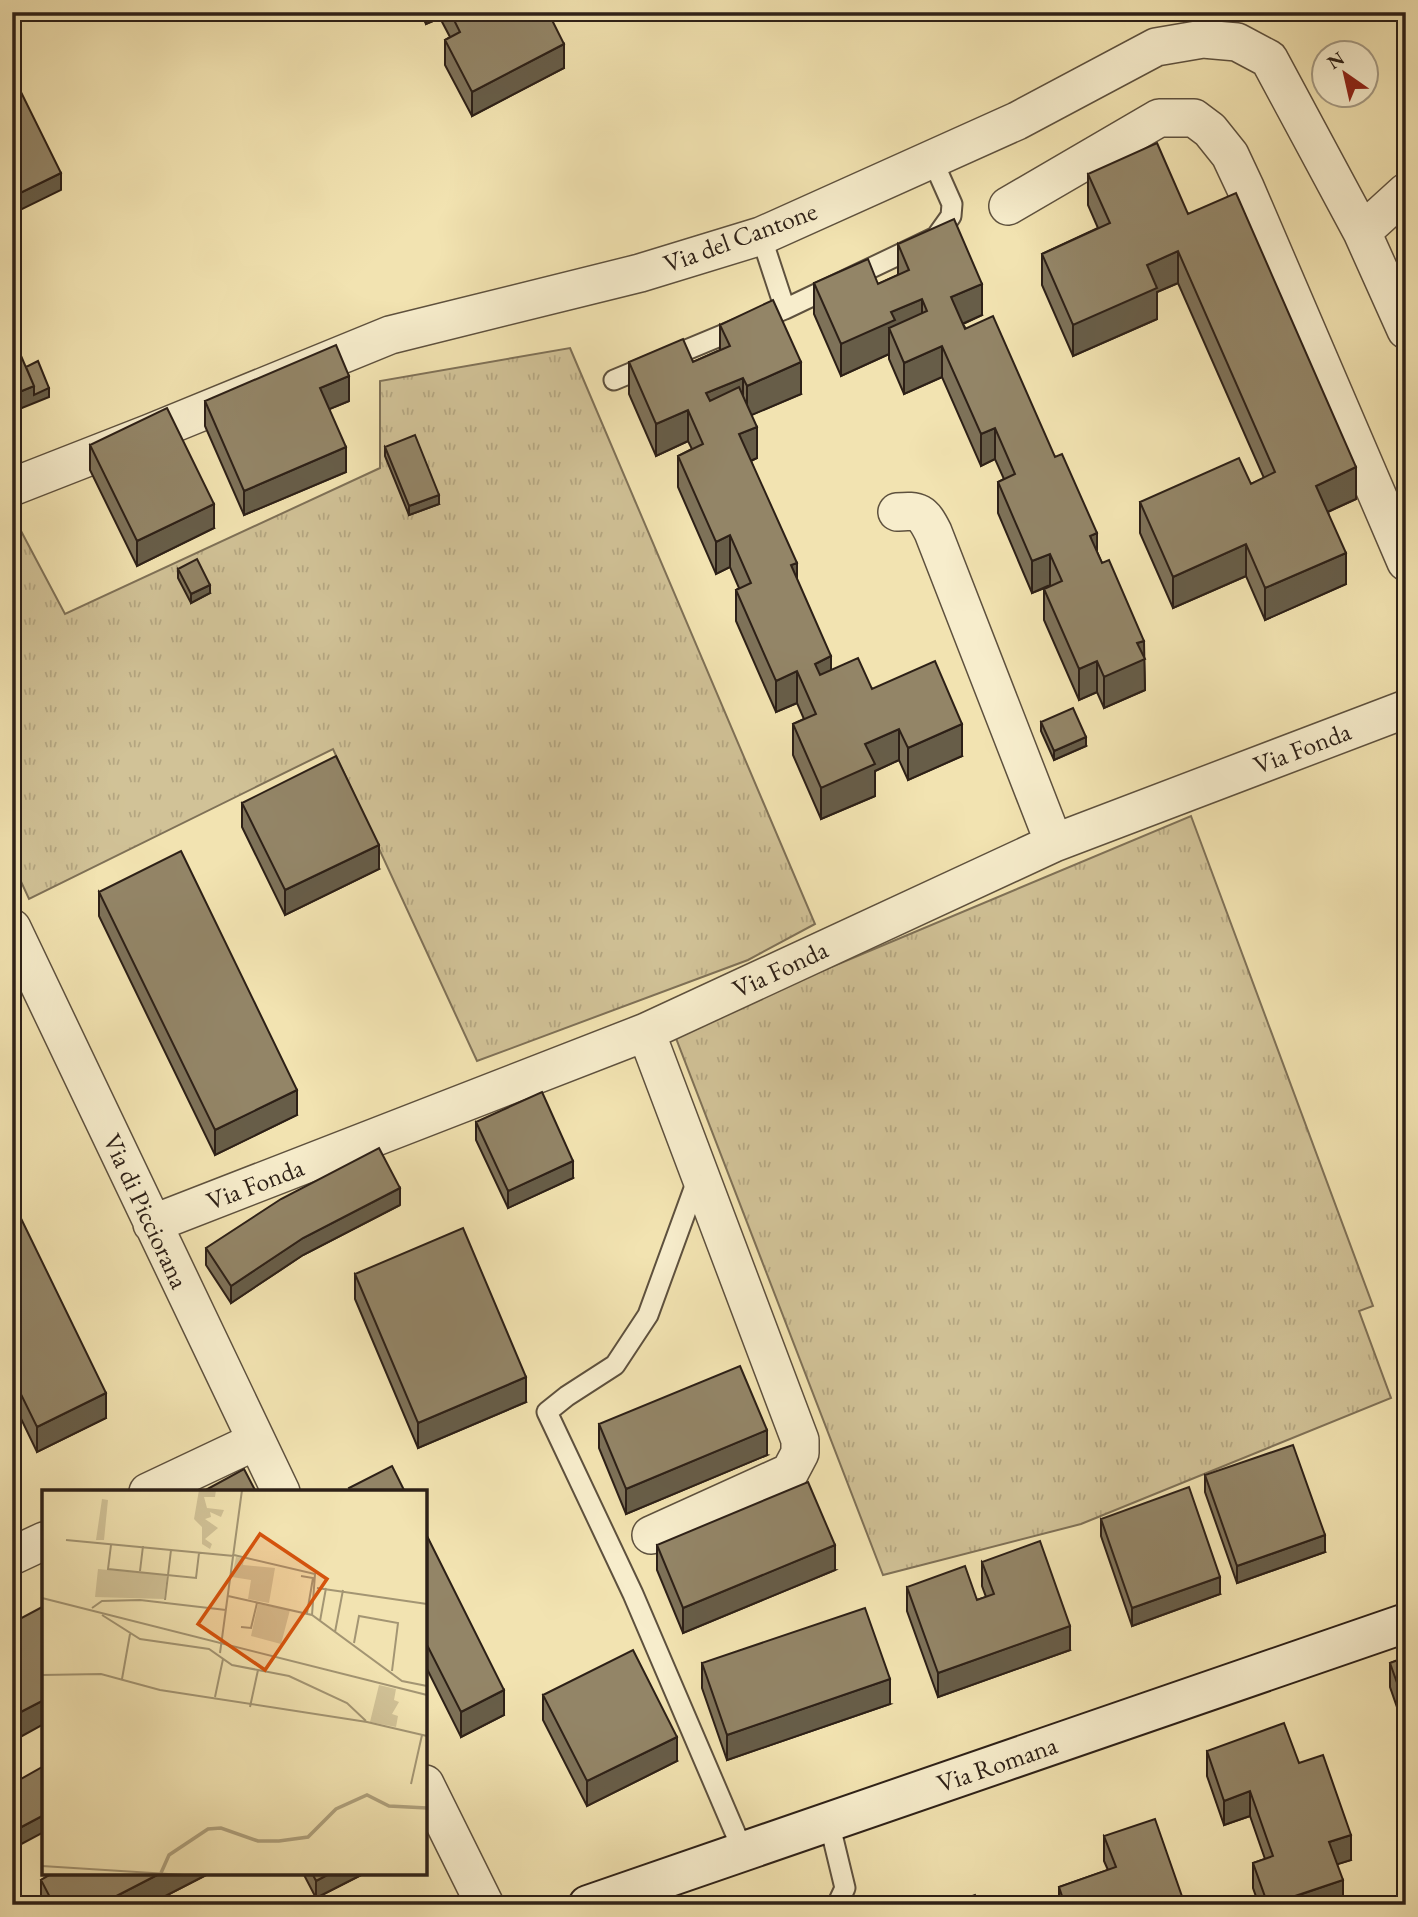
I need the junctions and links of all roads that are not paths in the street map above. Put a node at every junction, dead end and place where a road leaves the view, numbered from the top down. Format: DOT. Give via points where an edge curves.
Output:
graph roads {
  1 [pos="932,159"];
  2 [pos="1406,192"];
  3 [pos="1008,206"];
  4 [pos="1362,232"];
  5 [pos="761,236"];
  6 [pos="785,309"];
  7 [pos="1406,330"];
  8 [pos="614,380"];
  9 [pos="12,487"];
  10 [pos="897,512"];
  11 [pos="1406,562"];
  12 [pos="1406,709"];
  13 [pos="1054,843"];
  14 [pos="12,928"];
  15 [pos="646,1031"];
  16 [pos="700,1175"];
  17 [pos="152,1224"];
  18 [pos="256,1441"];
  19 [pos="152,1490"];
  20 [pos="280,1490"];
  21 [pos="651,1535"];
  22 [pos="42,1542"];
  23 [pos="12,1556"];
  24 [pos="1406,1623"];
  25 [pos="427,1788"];
  26 [pos="829,1822"];
  27 [pos="743,1851"];
  28 [pos="485,1905"];
  29 [pos="588,1905"];
  30 [pos="836,1905"];
  1 -- 4 [label="street, Via del Cantone" via="1017,121 1156,47 1203,39 1237,42 1269,59"];
  1 -- 5 [label="street, Via del Cantone"];
  1 -- 6 [label="lane" via="952,204 951,216 936,237"];
  2 -- 4 [label="street"];
  3 -- 11 [label="street" via="1159,118 1194,118 1210,130 1245,187"];
  4 -- 7 [label="street, Via del Cantone"];
  5 -- 6 [label="lane"];
  5 -- 9 [label="street, Via del Cantone" via="640,273 390,335"];
  6 -- 8 [label="lane"];
  10 -- 13 [label="street" via="925,516 933,532"];
  12 -- 13 [label="street, Via Fonda"];
  13 -- 15 [label="street, Via Fonda"];
  14 -- 17 [label="street, Via di Picciorana"];
  15 -- 16 [label="street"];
  15 -- 17 [label="street, Via Fonda"];
  16 -- 21 [label="street" via="800,1440 800,1453 790,1472"];
  16 -- 27 [label="lane" via="648,1315 615,1364 547,1412 633,1594"];
  17 -- 18 [label="street, Via di Picciorana"];
  18 -- 19 [label="street"];
  18 -- 20 [label="street, Via di Picciorana"];
  22 -- 23 [label="street"];
  24 -- 26 [label="main road, Via Romana"];
  25 -- 28 [label="street"];
  26 -- 27 [label="main road, Via Romana"];
  26 -- 30 [label="lane" via="845,1888"];
  27 -- 29 [label="main road, Via Romana"];
}
